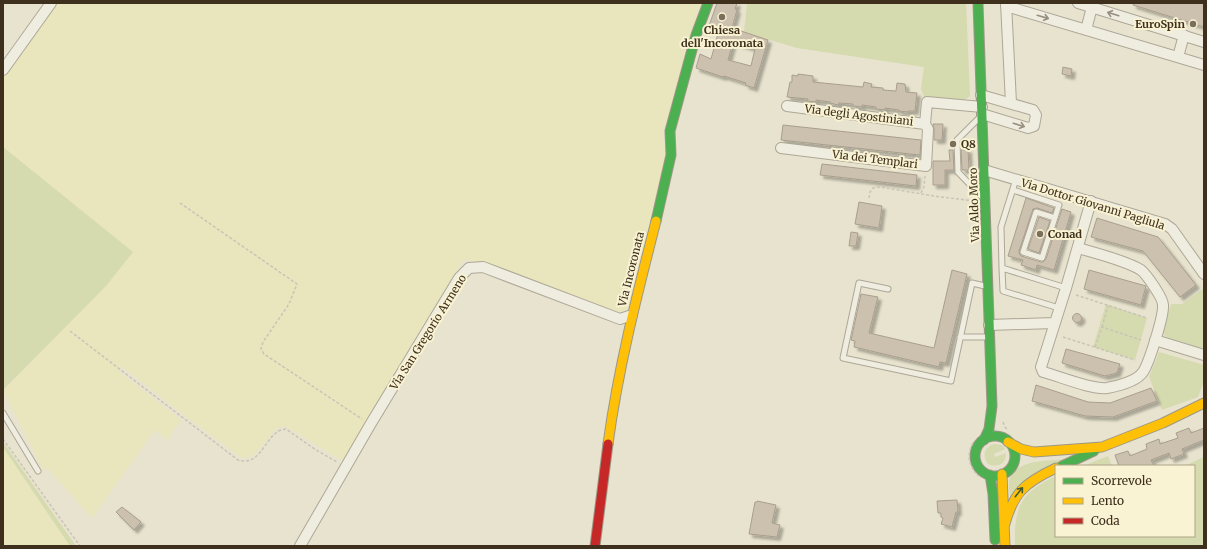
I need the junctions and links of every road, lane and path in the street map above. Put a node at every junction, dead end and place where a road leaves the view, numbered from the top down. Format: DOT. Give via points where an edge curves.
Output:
graph roads {
  1 [pos="51,3"];
  2 [pos="708,3"];
  3 [pos="978,3"];
  4 [pos="1078,3"];
  5 [pos="1006,5"];
  6 [pos="1092,7"];
  7 [pos="1086,30"];
  8 [pos="1184,35"];
  9 [pos="1204,42"];
  10 [pos="1178,57"];
  11 [pos="1204,65"];
  12 [pos="3,70"];
  13 [pos="981,95"];
  14 [pos="1011,104"];
  15 [pos="787,106"];
  16 [pos="982,111"];
  17 [pos="925,124"];
  18 [pos="781,148"];
  19 [pos="926,166"];
  20 [pos="984,170"];
  21 [pos="1016,180"];
  22 [pos="1013,190"];
  23 [pos="921,193"];
  24 [pos="869,198"];
  25 [pos="986,201"];
  26 [pos="1091,202"];
  27 [pos="180,203"];
  28 [pos="1055,218"];
  29 [pos="1078,248"];
  30 [pos="1030,263"];
  31 [pos="1028,267"];
  32 [pos="1002,268"];
  33 [pos="1204,274"];
  34 [pos="988,287"];
  35 [pos="1066,288"];
  36 [pos="888,289"];
  37 [pos="1076,295"];
  38 [pos="1108,305"];
  39 [pos="1059,308"];
  40 [pos="632,315"];
  41 [pos="1147,318"];
  42 [pos="1054,323"];
  43 [pos="989,325"];
  44 [pos="1102,327"];
  45 [pos="70,331"];
  46 [pos="960,337"];
  47 [pos="990,337"];
  48 [pos="1063,337"];
  49 [pos="1141,340"];
  50 [pos="1155,340"];
  51 [pos="1095,347"];
  52 [pos="1204,355"];
  53 [pos="1135,360"];
  54 [pos="1204,404"];
  55 [pos="992,406"];
  56 [pos="3,413"];
  57 [pos="1204,413"];
  58 [pos="1002,418"];
  59 [pos="1163,423"];
  60 [pos="370,425"];
  61 [pos="3,438"];
  62 [pos="1007,438"];
  63 [pos="984,440"];
  64 [pos="1102,447"];
  65 [pos="1034,452"];
  66 [pos="1064,465"];
  67 [pos="1012,466"];
  68 [pos="346,467"];
  69 [pos="1055,468"];
  70 [pos="38,471"];
  71 [pos="1002,474"];
  72 [pos="990,475"];
  73 [pos="1004,527"];
  74 [pos="80,546"];
  75 [pos="300,546"];
  76 [pos="595,546"];
  77 [pos="995,546"];
  78 [pos="1005,546"];
  1 -- 12 [label="street"];
  2 -- 40 [label="street, Via Incoronata" via="696,35 670,132 670,154 665,184"];
  3 -- 13 [label="street, Via Aldo Moro"];
  4 -- 6 [label="street"];
  5 -- 7 [label="street, one-way"];
  5 -- 14 [label="street"];
  6 -- 7 [label="street"];
  8 -- 6 [label="street, one-way"];
  7 -- 10 [label="street"];
  8 -- 9 [label="street"];
  8 -- 10 [label="street"];
  10 -- 11 [label="street"];
  13 -- 14 [label="street"];
  13 -- 16 [label="street, Via Aldo Moro"];
  16 -- 14 [label="street, one-way" via="1028,128 1034,126 1036,115 1033,110"];
  15 -- 17 [label="street, Via degli Agostiniani"];
  16 -- 17 [label="street, Via degli Agostiniani" via="927,102"];
  16 -- 20 [label="street, Via Aldo Moro"];
  16 -- 25 [label="lane" via="957,140 958,172"];
  17 -- 19 [label="street, Via dei Templari" via="928,129"];
  18 -- 19 [label="street, Via dei Templari"];
  19 -- 23 [label="path"];
  20 -- 21 [label="street, Via Dottor Giovanni Pagliula"];
  20 -- 25 [label="street, Via Aldo Moro"];
  21 -- 22 [label="lane"];
  21 -- 26 [label="street, Via Dottor Giovanni Pagliula"];
  22 -- 28 [label="lane" via="1059,205"];
  22 -- 32 [label="lane" via="1001,227"];
  23 -- 24 [label="path" via="876,187 870,192"];
  23 -- 25 [label="path"];
  25 -- 34 [label="street, Via Aldo Moro"];
  26 -- 29 [label="street"];
  26 -- 33 [label="street, Via Dottor Giovanni Pagliula" via="1165,224 1172,229"];
  27 -- 60 [label="path" via="297,284 289,304 261,349 264,354"];
  28 -- 28 [label="lane" via="1042,258 1023,252 1036,212"];
  29 -- 35 [label="street"];
  29 -- 50 [label="street" via="1132,265 1146,275 1164,306"];
  30 -- 31 [label="path"];
  32 -- 35 [label="lane"];
  32 -- 39 [label="lane" via="1003,291"];
  34 -- 43 [label="street, Via Aldo Moro"];
  34 -- 46 [label="lane" via="972,284"];
  35 -- 39 [label="street"];
  36 -- 46 [label="lane" via="859,283 843,358 951,381"];
  37 -- 38 [label="path"];
  38 -- 41 [label="path"];
  38 -- 44 [label="path"];
  39 -- 42 [label="street"];
  40 -- 60 [label="street, Via San Gregorio Armeno" via="620,319 483,267 469,268 460,278"];
  40 -- 76 [label="street, Via Incoronata" via="612,409"];
  42 -- 43 [label="street"];
  42 -- 50 [label="street" via="1041,367 1043,372 1095,387 1106,388 1131,381 1142,372"];
  43 -- 47 [label="street, Via Aldo Moro"];
  44 -- 49 [label="path"];
  44 -- 51 [label="path"];
  45 -- 68 [label="path" via="238,460 250,461 258,456 277,433 286,430"];
  46 -- 47 [label="lane"];
  47 -- 55 [label="street, Via Aldo Moro"];
  48 -- 51 [label="path"];
  50 -- 52 [label="street"];
  51 -- 53 [label="path"];
  54 -- 59 [label="street"];
  55 -- 62 [label="street, Via Aldo Moro" via="997,425"];
  55 -- 63 [label="street, Via Aldo Moro" via="989,429"];
  56 -- 70 [label="lane"];
  57 -- 59 [label="street"];
  58 -- 62 [label="path"];
  59 -- 64 [label="street"];
  60 -- 68 [label="street, Via San Gregorio Armeno"];
  61 -- 74 [label="path"];
  62 -- 63 [label="street" via="996,436"];
  62 -- 65 [label="street" via="1021,449"];
  62 -- 67 [label="street" via="1014,453"];
  63 -- 72 [label="street" via="976,450 976,463 984,473"];
  64 -- 65 [label="street"];
  64 -- 66 [label="street"];
  65 -- 67 [label="street"];
  67 -- 71 [label="street"];
  68 -- 75 [label="street, Via San Gregorio Armeno"];
  73 -- 69 [label="street, one-way" via="1010,506 1019,490 1038,476"];
  71 -- 72 [label="street"];
  71 -- 73 [label="street"];
  72 -- 77 [label="street"];
  73 -- 78 [label="street"];
}
